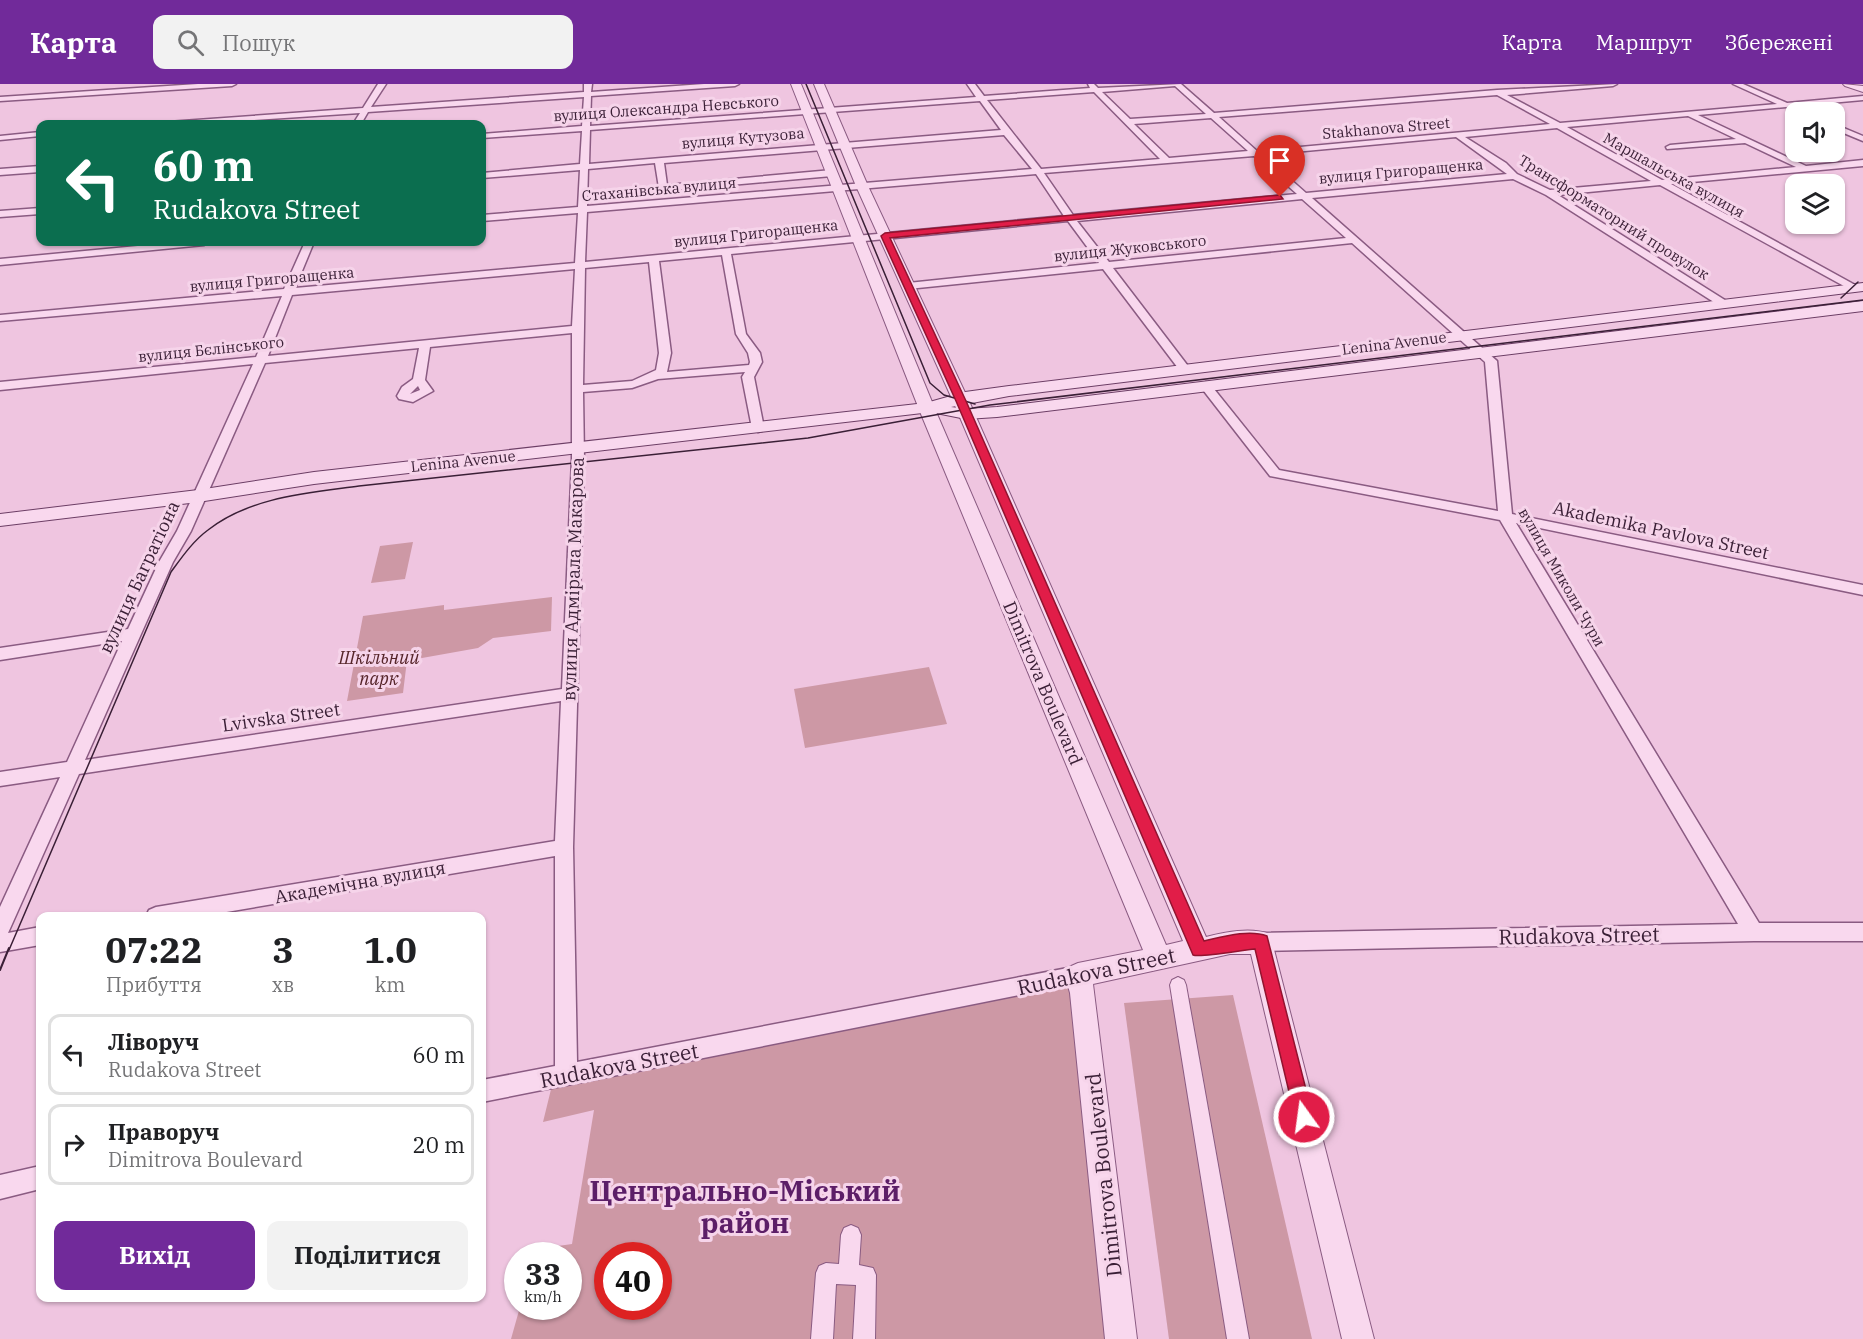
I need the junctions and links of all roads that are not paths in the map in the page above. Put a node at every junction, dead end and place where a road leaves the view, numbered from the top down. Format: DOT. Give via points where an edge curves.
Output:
graph roads {
  1 [pos="232,84"];
  2 [pos="382,84"];
  3 [pos="735,84"];
  4 [pos="796,84"];
  5 [pos="819,84"];
  6 [pos="972,84"];
  7 [pos="1177,84"];
  8 [pos="1483,84"];
  9 [pos="1612,84"];
  10 [pos="1737,84"];
  11 [pos="1848,84"];
  12 [pos="1094,87"];
  13 [pos="587,89"];
  14 [pos="1863,89"];
  15 [pos="1499,93"];
  16 [pos="1863,98"];
  17 [pos="0,99"];
  18 [pos="982,99"];
  19 [pos="1821,102"];
  20 [pos="1785,103"];
  21 [pos="1785,105"];
  22 [pos="365,109"];
  23 [pos="829,110"];
  24 [pos="808,111"];
  25 [pos="1690,114"];
  26 [pos="1213,115"];
  27 [pos="221,120"];
  28 [pos="359,120"];
  29 [pos="1128,122"];
  30 [pos="1558,126"];
  31 [pos="586,128"];
  32 [pos="1845,131"];
  33 [pos="1006,132"];
  34 [pos="36,134"];
  35 [pos="486,135"];
  36 [pos="1459,136"];
  37 [pos="0,138"];
  38 [pos="1863,139"];
  39 [pos="1745,141"];
  40 [pos="845,145"];
  41 [pos="822,147"];
  42 [pos="1670,147"];
  43 [pos="1258,153"];
  44 [pos="659,160"];
  45 [pos="1167,161"];
  46 [pos="1863,163"];
  47 [pos="585,166"];
  48 [pos="1806,168"];
  49 [pos="36,169"];
  50 [pos="0,172"];
  51 [pos="1039,172"];
  52 [pos="832,173"];
  53 [pos="486,174"];
  54 [pos="1514,176"];
  55 [pos="1660,182"];
  56 [pos="862,186"];
  57 [pos="838,188"];
  58 [pos="1550,193"];
  59 [pos="1304,195"];
  60 [pos="36,211"];
  61 [pos="581,211"];
  62 [pos="0,214"];
  63 [pos="486,218"];
  64 [pos="1070,218"];
  65 [pos="885,236"];
  66 [pos="858,238"];
  67 [pos="1355,240"];
  68 [pos="163,246"];
  69 [pos="307,246"];
  70 [pos="726,251"];
  71 [pos="654,258"];
  72 [pos="0,262"];
  73 [pos="580,266"];
  74 [pos="1108,266"];
  75 [pos="908,286"];
  76 [pos="1860,290"];
  77 [pos="287,292"];
  78 [pos="1724,304"];
  79 [pos="1863,306"];
  80 [pos="0,318"];
  81 [pos="577,329"];
  82 [pos="1462,335"];
  83 [pos="426,343"];
  84 [pos="1483,352"];
  85 [pos="261,359"];
  86 [pos="751,368"];
  87 [pos="1185,370"];
  88 [pos="656,376"];
  89 [pos="419,380"];
  90 [pos="0,386"];
  91 [pos="1206,386"];
  92 [pos="578,389"];
  93 [pos="963,406"];
  94 [pos="927,408"];
  95 [pos="758,428"];
  96 [pos="578,449"];
  97 [pos="198,496"];
  98 [pos="1505,517"];
  99 [pos="0,520"];
  100 [pos="1863,590"];
  101 [pos="133,634"];
  102 [pos="0,654"];
  103 [pos="568,694"];
  104 [pos="73,768"];
  105 [pos="0,779"];
  106 [pos="564,847"];
  107 [pos="180,912"];
  108 [pos="0,927"];
  109 [pos="1754,932"];
  110 [pos="1863,932"];
  111 [pos="36,937"];
  112 [pos="1261,942"];
  113 [pos="0,943"];
  114 [pos="1199,950"];
  115 [pos="1159,958"];
  116 [pos="1078,975"];
  117 [pos="1178,985"];
  118 [pos="566,1075"];
  119 [pos="486,1090"];
  120 [pos="36,1179"];
  121 [pos="0,1187"];
  122 [pos="851,1235"];
  123 [pos="848,1274"];
  124 [pos="822,1339"];
  125 [pos="864,1339"];
  126 [pos="1121,1339"];
  127 [pos="1238,1339"];
  128 [pos="1358,1339"];
  1 -- 17 [label="street"];
  2 -- 22 [label="street"];
  3 -- 13 [label="street"];
  4 -- 24 [label="street, Dimitrova Boulevard"];
  5 -- 23 [label="street, Dimitrova Boulevard"];
  6 -- 18 [label="street"];
  7 -- 12 [label="street, вулиця Олександра Невського"];
  7 -- 26 [label="street"];
  8 -- 15 [label="street, Маршальська вулиця"];
  9 -- 15 [label="street"];
  10 -- 20 [label="street"];
  11 -- 14 [label="street"];
  12 -- 18 [label="street, вулиця Олександра Невського"];
  12 -- 29 [label="street"];
  13 -- 22 [label="street"];
  13 -- 31 [label="street, вулиця Адмірала Макарова"];
  15 -- 26 [label="street"];
  15 -- 30 [label="street, Маршальська вулиця"];
  16 -- 19 [label="street, Stakhanova Street"];
  18 -- 23 [label="street, вулиця Олександра Невського"];
  18 -- 33 [label="street"];
  21 -- 25 [label="street, Stakhanova Street"];
  22 -- 27 [label="street"];
  22 -- 28 [label="street"];
  23 -- 24 [label="street, вулиця Олександра Невського"];
  23 -- 40 [label="street, Dimitrova Boulevard"];
  24 -- 31 [label="street, вулиця Олександра Невського"];
  24 -- 41 [label="street, Dimitrova Boulevard"];
  25 -- 30 [label="street, Stakhanova Street"];
  25 -- 39 [label="street"];
  26 -- 29 [label="street"];
  26 -- 43 [label="street"];
  29 -- 45 [label="street"];
  30 -- 36 [label="street, Stakhanova Street"];
  30 -- 55 [label="street, Маршальська вулиця"];
  31 -- 35 [label="street, вулиця Олександра Невського"];
  31 -- 47 [label="street, вулиця Адмірала Макарова"];
  32 -- 38 [label="street"];
  33 -- 40 [label="street, вулиця Кутузова"];
  33 -- 51 [label="street"];
  34 -- 37 [label="street"];
  36 -- 43 [label="street, Stakhanova Street"];
  36 -- 54 [label="street, Трансформаторний провулок"];
  39 -- 42 [label="street"];
  39 -- 48 [label="street"];
  40 -- 41 [label="street, вулиця Кутузова"];
  40 -- 56 [label="street, Dimitrova Boulevard"];
  41 -- 44 [label="street, вулиця Кутузова"];
  41 -- 52 [label="street, Dimitrova Boulevard"];
  43 -- 45 [label="street, Stakhanova Street"];
  43 -- 59 [label="street"];
  44 -- 47 [label="street, вулиця Кутузова"];
  44 -- 52 [label="street" via="663,188"];
  45 -- 51 [label="street, Stakhanova Street"];
  46 -- 48 [label="street"];
  47 -- 53 [label="street, вулиця Кутузова"];
  47 -- 61 [label="street, вулиця Адмірала Макарова"];
  48 -- 55 [label="street"];
  49 -- 50 [label="street"];
  51 -- 56 [label="street, Stakhanova Street"];
  51 -- 64 [label="street"];
  52 -- 57 [label="street, Dimitrova Boulevard"];
  54 -- 58 [label="street, Трансформаторний провулок"];
  54 -- 59 [label="street, вулиця Григоращенка"];
  55 -- 58 [label="street"];
  55 -- 76 [label="street, Маршальська вулиця"];
  56 -- 57 [label="street, Stakhanova Street"];
  56 -- 65 [label="street, Dimitrova Boulevard"];
  57 -- 61 [label="street, Стаханівська вулиця"];
  57 -- 66 [label="street, Dimitrova Boulevard"];
  58 -- 78 [label="street, Трансформаторний провулок"];
  59 -- 64 [label="street, вулиця Григоращенка"];
  59 -- 67 [label="street"];
  60 -- 62 [label="street"];
  61 -- 63 [label="street, Стаханівська вулиця"];
  61 -- 73 [label="street, вулиця Адмірала Макарова"];
  64 -- 65 [label="street, вулиця Григоращенка"];
  64 -- 74 [label="street"];
  65 -- 66 [label="street, вулиця Григоращенка"];
  65 -- 75 [label="street, Dimitrova Boulevard"];
  66 -- 70 [label="street, вулиця Григоращенка"];
  66 -- 94 [label="street, Dimitrova Boulevard"];
  67 -- 74 [label="street, вулиця Жуковського"];
  67 -- 82 [label="street"];
  68 -- 72 [label="street"];
  69 -- 77 [label="street, вулиця Багратіона"];
  70 -- 71 [label="street, вулиця Григоращенка"];
  70 -- 86 [label="street" via="741,334 756,362"];
  71 -- 73 [label="street, вулиця Григоращенка"];
  71 -- 88 [label="street" via="665,353 661,372"];
  73 -- 77 [label="street, вулиця Григоращенка"];
  73 -- 81 [label="street, вулиця Адмірала Макарова"];
  74 -- 75 [label="street, вулиця Жуковського"];
  74 -- 87 [label="street"];
  75 -- 93 [label="street, Dimitrova Boulevard"];
  76 -- 78 [label="main road, Lenina Avenue"];
  77 -- 80 [label="street, вулиця Григоращенка"];
  77 -- 85 [label="street, вулиця Багратіона"];
  78 -- 82 [label="main road, Lenina Avenue"];
  79 -- 84 [label="main road, Lenina Avenue"];
  81 -- 83 [label="street, вулиця Бєлінського"];
  81 -- 92 [label="street, вулиця Адмірала Макарова"];
  82 -- 84 [label="street"];
  82 -- 87 [label="main road, Lenina Avenue"];
  83 -- 85 [label="street, вулиця Бєлінського"];
  83 -- 89 [label="street"];
  84 -- 91 [label="main road, Lenina Avenue"];
  84 -- 98 [label="street, вулиця Миколи Чури" via="1491,360"];
  85 -- 90 [label="street, вулиця Бєлінського"];
  85 -- 97 [label="street, вулиця Багратіона"];
  86 -- 88 [label="street"];
  86 -- 95 [label="street" via="748,377"];
  87 -- 93 [label="main road, Lenina Avenue"];
  88 -- 92 [label="street" via="637,383"];
  91 -- 93 [label="main road, Lenina Avenue" via="997,412"];
  91 -- 98 [label="street, Akademika Pavlova Street" via="1275,473"];
  92 -- 96 [label="street, вулиця Адмірала Макарова"];
  93 -- 94 [label="main road, Lenina Avenue"];
  93 -- 114 [label="street, Dimitrova Boulevard"];
  94 -- 95 [label="main road, Lenina Avenue"];
  94 -- 115 [label="street, Dimitrova Boulevard"];
  95 -- 96 [label="main road, Lenina Avenue"];
  96 -- 97 [label="main road, Lenina Avenue" via="314,478"];
  96 -- 103 [label="street, вулиця Адмірала Макарова"];
  97 -- 99 [label="main road, Lenina Avenue"];
  97 -- 101 [label="street, вулиця Багратіона"];
  98 -- 100 [label="street, Akademika Pavlova Street"];
  98 -- 109 [label="street, вулиця Миколи Чури"];
  101 -- 102 [label="street"];
  101 -- 104 [label="street, вулиця Багратіона"];
  103 -- 104 [label="street, Lvivska Street"];
  103 -- 106 [label="street, вулиця Адмірала Макарова"];
  104 -- 105 [label="street, Lvivska Street"];
  104 -- 108 [label="street, вулиця Багратіона"];
  106 -- 107 [label="street, Академічна вулиця"];
  106 -- 118 [label="street, вулиця Адмірала Макарова"];
  109 -- 110 [label="street, Rudakova Street"];
  109 -- 112 [label="street, Rudakova Street"];
  111 -- 113 [label="street"];
  112 -- 114 [label="street, Rudakova Street"];
  112 -- 128 [label="street"];
  114 -- 115 [label="street, Rudakova Street"];
  115 -- 116 [label="street, Rudakova Street"];
  116 -- 118 [label="street, Rudakova Street"];
  116 -- 126 [label="street, Dimitrova Boulevard"];
  117 -- 127 [label="street"];
  118 -- 119 [label="street, Rudakova Street"];
  120 -- 121 [label="street"];
  122 -- 123 [label="street"];
  123 -- 124 [label="street" via="826,1273"];
  123 -- 125 [label="street" via="866,1275"];
}
